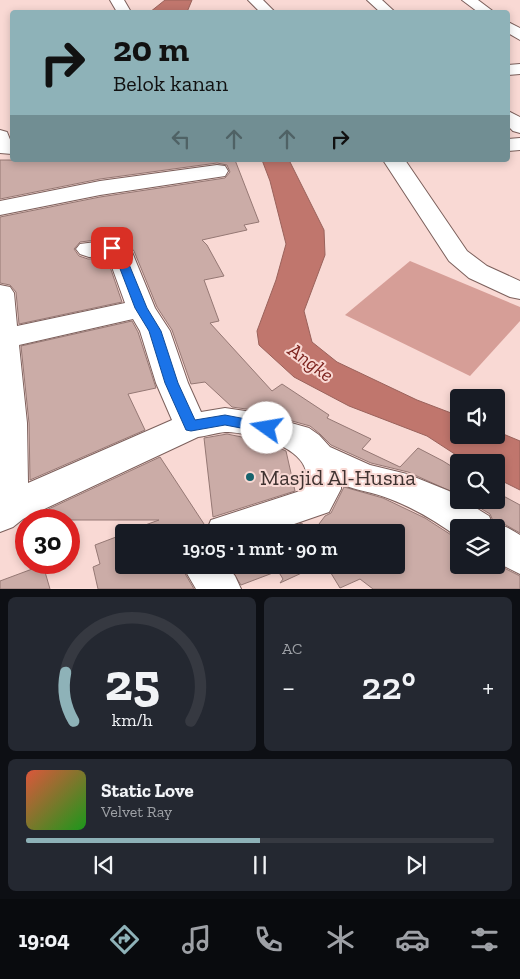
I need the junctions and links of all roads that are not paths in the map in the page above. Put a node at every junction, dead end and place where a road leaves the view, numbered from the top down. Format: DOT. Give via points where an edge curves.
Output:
graph roads {
  1 [pos="255,0"];
  2 [pos="374,0"];
  3 [pos="469,0"];
  4 [pos="266,10"];
  5 [pos="386,10"];
  6 [pos="484,10"];
  7 [pos="510,119"];
  8 [pos="520,128"];
  9 [pos="0,136"];
  10 [pos="10,148"];
  11 [pos="395,162"];
  12 [pos="217,171"];
  13 [pos="0,208"];
  14 [pos="89,249"];
  15 [pos="520,291"];
  16 [pos="0,293"];
  17 [pos="141,308"];
  18 [pos="4,339"];
  19 [pos="191,426"];
  20 [pos="318,457"];
  21 [pos="5,512"];
  22 [pos="462,519"];
  23 [pos="249,524"];
  24 [pos="505,547"];
  25 [pos="520,556"];
  26 [pos="209,574"];
  27 [pos="220,589"];
  1 -- 4 [label="street"];
  2 -- 5 [label="street"];
  3 -- 6 [label="street"];
  7 -- 8 [label="street"];
  9 -- 10 [label="street" via="1,145"];
  11 -- 15 [label="street" via="458,256 478,272"];
  12 -- 13 [label="street" via="100,188"];
  14 -- 17 [label="street" via="112,248 119,252"];
  16 -- 18 [label="street"];
  17 -- 18 [label="street"];
  17 -- 19 [label="street" via="155,331 172,383"];
  18 -- 21 [label="street" via="10,423"];
  19 -- 20 [label="street" via="225,420 252,424 297,436"];
  19 -- 21 [label="street"];
  20 -- 22 [label="street" via="364,478 394,484 436,502"];
  20 -- 23 [label="street" via="323,471 323,489 316,502"];
  24 -- 25 [label="street"];
  26 -- 27 [label="street"];
}
